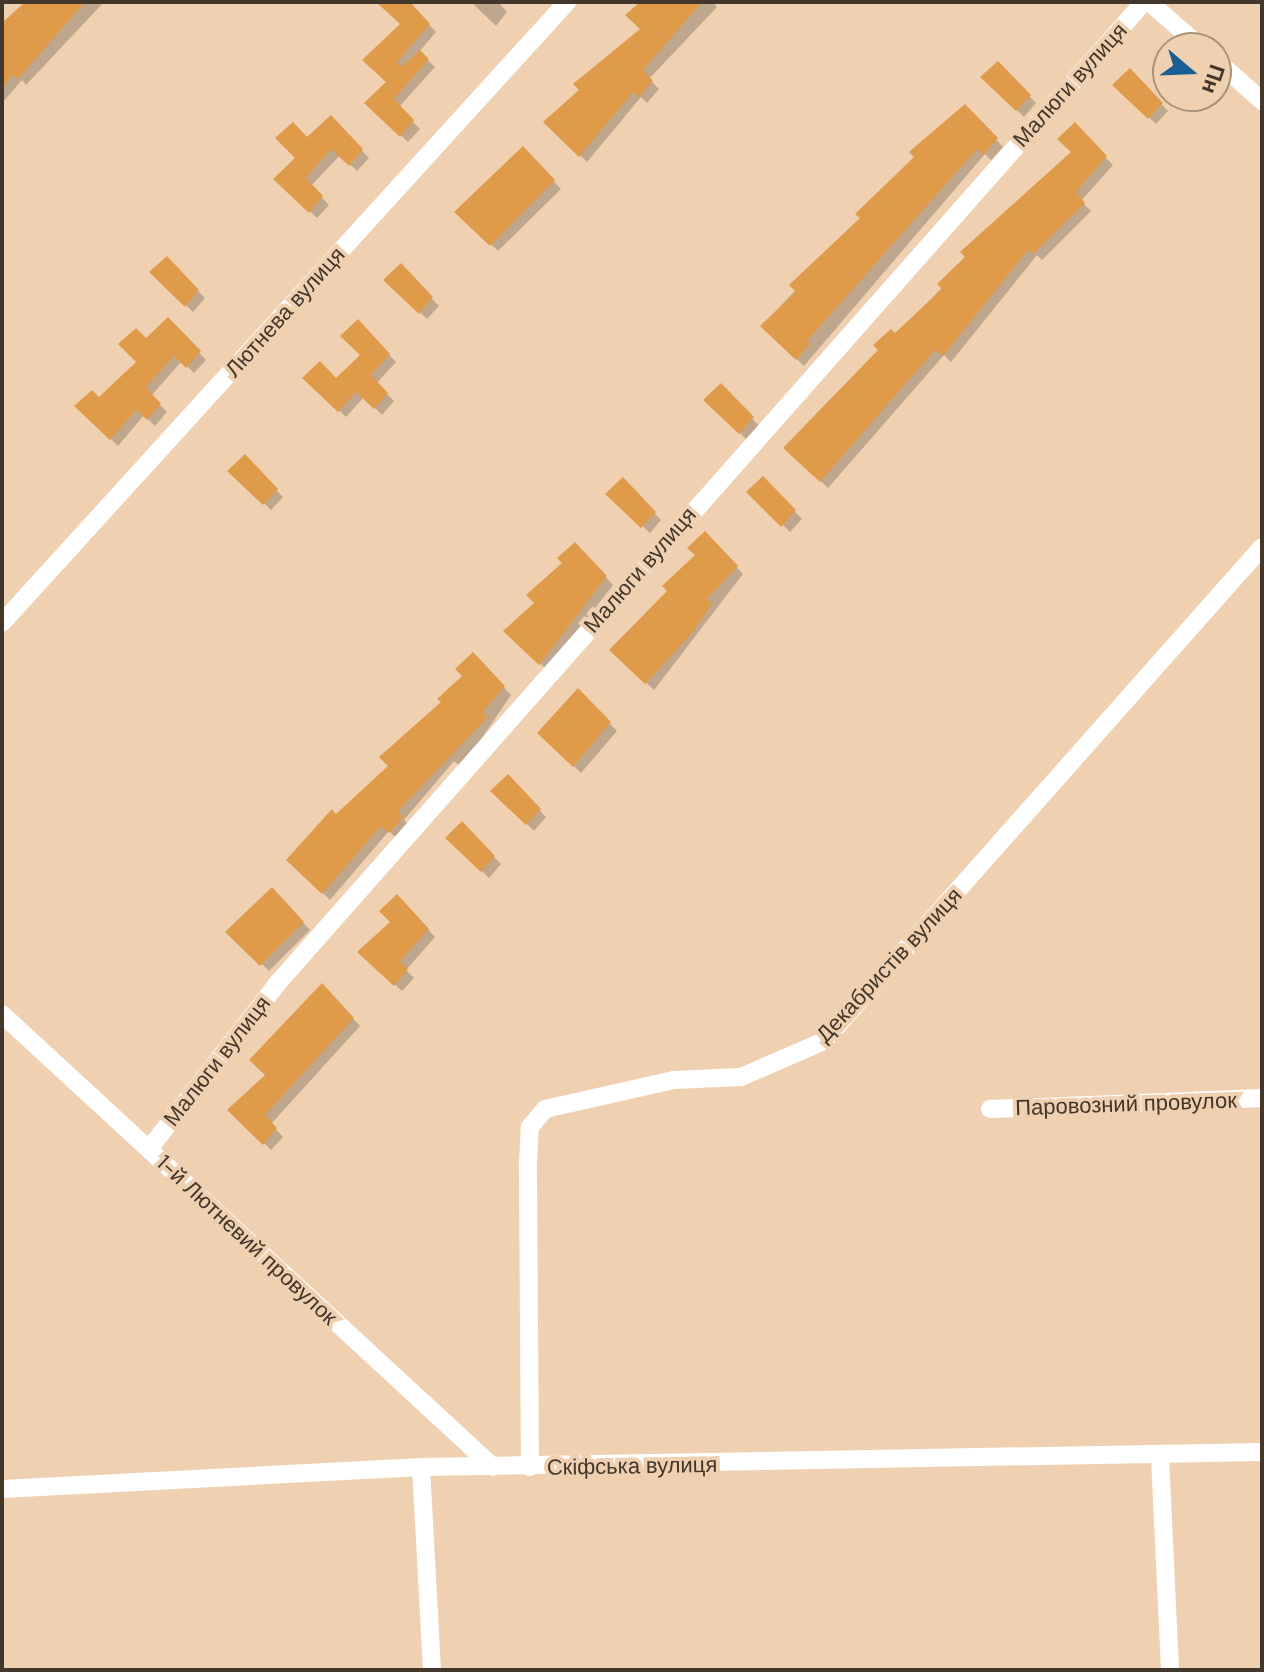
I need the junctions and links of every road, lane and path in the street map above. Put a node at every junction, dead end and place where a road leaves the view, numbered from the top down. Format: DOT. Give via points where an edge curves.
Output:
graph roads {
  1 [pos="567,2"];
  2 [pos="1147,2"];
  3 [pos="1183,32"];
  4 [pos="1232,74"];
  5 [pos="1262,101"];
  6 [pos="1262,547"];
  7 [pos="2,623"];
  8 [pos="2,1014"];
  9 [pos="1262,1098"];
  10 [pos="990,1109"];
  11 [pos="149,1149"];
  12 [pos="1262,1452"];
  13 [pos="1160,1457"];
  14 [pos="421,1467"];
  15 [pos="493,1467"];
  16 [pos="530,1467"];
  17 [pos="2,1489"];
  18 [pos="432,1670"];
  19 [pos="1170,1670"];
  1 -- 7 [label="street, Лютнева вулиця"];
  2 -- 3 [label="street"];
  2 -- 11 [label="street, Малюги вулиця" via="286,973"];
  4 -- 5 [label="street"];
  6 -- 16 [label="street, Декабристів вулиця" via="824,1041 741,1077 674,1080 545,1109 530,1127"];
  8 -- 11 [label="street, 1-й Лютневий провулок"];
  9 -- 10 [label="street, Паровозний провулок"];
  11 -- 15 [label="street, 1-й Лютневий провулок"];
  12 -- 13 [label="street, Скіфська вулиця"];
  13 -- 16 [label="street, Скіфська вулиця"];
  13 -- 19 [label="street"];
  14 -- 15 [label="street, Скіфська вулиця"];
  14 -- 17 [label="street, Скіфська вулиця"];
  14 -- 18 [label="street"];
  15 -- 16 [label="street, Скіфська вулиця"];
}
